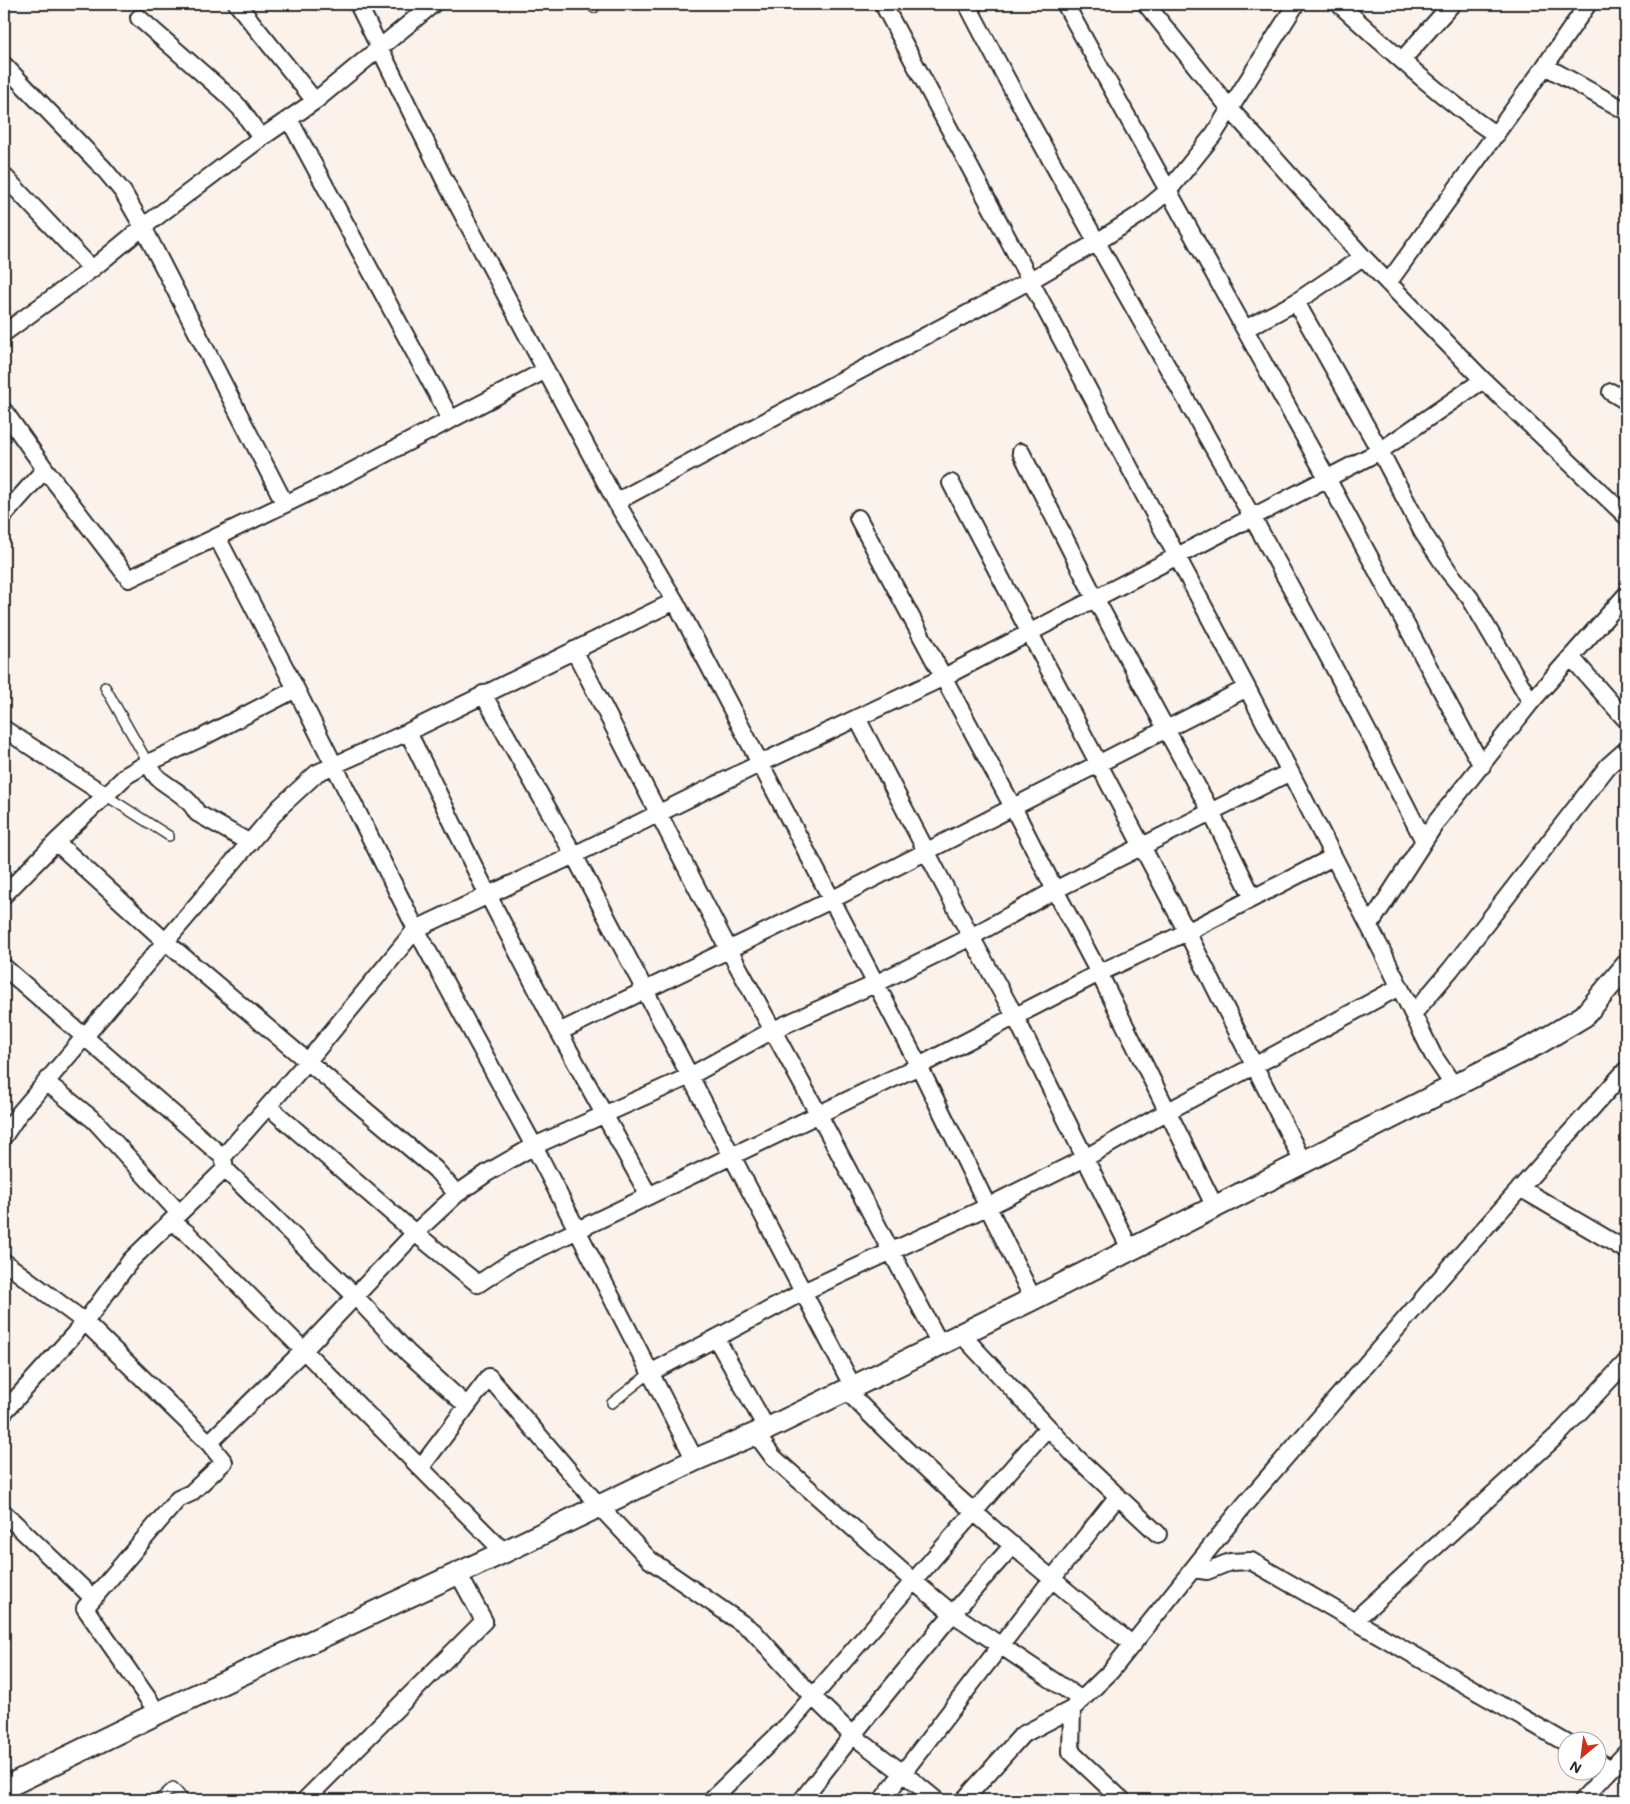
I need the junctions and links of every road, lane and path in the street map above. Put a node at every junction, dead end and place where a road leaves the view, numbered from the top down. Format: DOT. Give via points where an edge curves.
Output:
graph roads {
  1 [pos="237,4"];
  2 [pos="358,4"];
  3 [pos="433,4"];
  4 [pos="883,4"];
  5 [pos="967,4"];
  6 [pos="1065,4"];
  7 [pos="1146,4"];
  8 [pos="1295,4"];
  9 [pos="1339,4"];
  10 [pos="1452,4"];
  11 [pos="1588,4"];
  12 [pos="139,18"];
  13 [pos="380,47"];
  14 [pos="1402,60"];
  15 [pos="4,64"];
  16 [pos="1545,66"];
  17 [pos="315,101"];
  18 [pos="1230,110"];
  19 [pos="1626,110"];
  20 [pos="289,119"];
  21 [pos="1496,135"];
  22 [pos="261,138"];
  23 [pos="4,176"];
  24 [pos="1169,190"];
  25 [pos="143,228"];
  26 [pos="1097,242"];
  27 [pos="1363,258"];
  28 [pos="92,268"];
  29 [pos="1031,280"];
  30 [pos="1388,283"];
  31 [pos="1296,302"];
  32 [pos="1245,329"];
  33 [pos="4,333"];
  34 [pos="546,370"];
  35 [pos="1484,380"];
  36 [pos="1611,392"];
  37 [pos="1626,401"];
  38 [pos="4,411"];
  39 [pos="451,420"];
  40 [pos="1380,451"];
  41 [pos="1021,452"];
  42 [pos="45,469"];
  43 [pos="1327,478"];
  44 [pos="951,483"];
  45 [pos="616,502"];
  46 [pos="285,504"];
  47 [pos="1624,509"];
  48 [pos="4,516"];
  49 [pos="1252,517"];
  50 [pos="858,518"];
  51 [pos="217,537"];
  52 [pos="1177,555"];
  53 [pos="1626,595"];
  54 [pos="1095,598"];
  55 [pos="674,601"];
  56 [pos="1028,632"];
  57 [pos="574,650"];
  58 [pos="1571,657"];
  59 [pos="942,678"];
  60 [pos="105,687"];
  61 [pos="296,688"];
  62 [pos="1247,688"];
  63 [pos="483,694"];
  64 [pos="1531,702"];
  65 [pos="856,718"];
  66 [pos="1626,720"];
  67 [pos="4,728"];
  68 [pos="1167,729"];
  69 [pos="408,732"];
  70 [pos="1626,750"];
  71 [pos="148,763"];
  72 [pos="334,764"];
  73 [pos="759,764"];
  74 [pos="1098,765"];
  75 [pos="1482,766"];
  76 [pos="1290,772"];
  77 [pos="105,795"];
  78 [pos="1013,807"];
  79 [pos="1211,812"];
  80 [pos="657,814"];
  81 [pos="169,836"];
  82 [pos="1424,841"];
  83 [pos="56,842"];
  84 [pos="250,843"];
  85 [pos="1141,847"];
  86 [pos="927,851"];
  87 [pos="574,855"];
  88 [pos="1333,857"];
  89 [pos="1055,890"];
  90 [pos="4,895"];
  91 [pos="488,895"];
  92 [pos="1253,898"];
  93 [pos="831,900"];
  94 [pos="1369,926"];
  95 [pos="416,929"];
  96 [pos="1187,932"];
  97 [pos="971,937"];
  98 [pos="166,942"];
  99 [pos="729,950"];
  100 [pos="1626,966"];
  101 [pos="4,967"];
  102 [pos="1099,973"];
  103 [pos="875,984"];
  104 [pos="1399,986"];
  105 [pos="644,989"];
  106 [pos="1413,1014"];
  107 [pos="1015,1016"];
  108 [pos="773,1030"];
  109 [pos="558,1032"];
  110 [pos="84,1036"];
  111 [pos="307,1062"];
  112 [pos="918,1066"];
  113 [pos="1254,1066"];
  114 [pos="1626,1070"];
  115 [pos="690,1076"];
  116 [pos="46,1082"];
  117 [pos="1454,1086"];
  118 [pos="268,1106"];
  119 [pos="1168,1111"];
  120 [pos="605,1114"];
  121 [pos="819,1115"];
  122 [pos="4,1136"];
  123 [pos="534,1146"];
  124 [pos="732,1157"];
  125 [pos="1085,1158"];
  126 [pos="1303,1162"];
  127 [pos="224,1163"];
  128 [pos="1520,1188"];
  129 [pos="457,1194"];
  130 [pos="649,1196"];
  131 [pos="1215,1206"];
  132 [pos="987,1207"];
  133 [pos="175,1217"];
  134 [pos="577,1230"];
  135 [pos="415,1233"];
  136 [pos="1130,1249"];
  137 [pos="1626,1250"];
  138 [pos="892,1251"];
  139 [pos="4,1262"];
  140 [pos="803,1292"];
  141 [pos="355,1296"];
  142 [pos="1032,1299"];
  143 [pos="85,1322"];
  144 [pos="962,1334"];
  145 [pos="716,1338"];
  146 [pos="940,1344"];
  147 [pos="304,1350"];
  148 [pos="1626,1362"];
  149 [pos="650,1373"];
  150 [pos="849,1389"];
  151 [pos="612,1403"];
  152 [pos="467,1406"];
  153 [pos="4,1412"];
  154 [pos="1048,1427"];
  155 [pos="761,1432"];
  156 [pos="209,1443"];
  157 [pos="695,1460"];
  158 [pos="421,1467"];
  159 [pos="1118,1496"];
  160 [pos="599,1506"];
  161 [pos="974,1510"];
  162 [pos="4,1513"];
  163 [pos="1158,1534"];
  164 [pos="1013,1545"];
  165 [pos="504,1552"];
  166 [pos="1194,1569"];
  167 [pos="458,1573"];
  168 [pos="1052,1579"];
  169 [pos="913,1581"];
  170 [pos="93,1598"];
  171 [pos="952,1613"];
  172 [pos="1354,1621"];
  173 [pos="1001,1644"];
  174 [pos="1133,1645"];
  175 [pos="813,1697"];
  176 [pos="1077,1704"];
  177 [pos="158,1712"];
  178 [pos="852,1735"];
  179 [pos="1558,1738"];
  180 [pos="1626,1753"];
  181 [pos="1608,1763"];
  182 [pos="903,1772"];
  183 [pos="1593,1782"];
  184 [pos="4,1788"];
  185 [pos="159,1800"];
  186 [pos="184,1800"];
  187 [pos="305,1800"];
  188 [pos="711,1800"];
  189 [pos="802,1800"];
  190 [pos="882,1800"];
  191 [pos="936,1800"];
  192 [pos="964,1800"];
  193 [pos="1122,1800"];
  194 [pos="1582,1800"];
  1 -- 17 [label="street"];
  2 -- 13 [label="street"];
  3 -- 13 [label="street"];
  4 -- 29 [label="street"];
  5 -- 26 [label="street"];
  6 -- 24 [label="street"];
  7 -- 18 [label="street"];
  8 -- 18 [label="street"];
  9 -- 14 [label="street"];
  10 -- 14 [label="street"];
  11 -- 16 [label="street"];
  12 -- 22 [label="street" via="233,101"];
  13 -- 17 [label="street"];
  13 -- 34 [label="street" via="444,179"];
  14 -- 21 [label="street"];
  15 -- 25 [label="street" via="104,169 123,192"];
  16 -- 19 [label="street"];
  16 -- 21 [label="street"];
  17 -- 20 [label="street"];
  18 -- 24 [label="street"];
  18 -- 27 [label="street"];
  20 -- 22 [label="street"];
  20 -- 39 [label="street"];
  21 -- 30 [label="street"];
  22 -- 25 [label="street"];
  23 -- 28 [label="street"];
  24 -- 26 [label="street" via="1139,215"];
  24 -- 32 [label="street"];
  25 -- 28 [label="street"];
  25 -- 46 [label="street"];
  26 -- 29 [label="street"];
  26 -- 49 [label="street"];
  27 -- 30 [label="street"];
  27 -- 31 [label="street"];
  28 -- 33 [label="street"];
  29 -- 45 [label="street"];
  29 -- 52 [label="street"];
  30 -- 35 [label="street"];
  31 -- 32 [label="street"];
  31 -- 40 [label="street"];
  32 -- 43 [label="street"];
  34 -- 39 [label="street"];
  34 -- 45 [label="street"];
  35 -- 40 [label="street"];
  35 -- 47 [label="street"];
  36 -- 37 [label="street"];
  38 -- 42 [label="street"];
  39 -- 46 [label="street"];
  40 -- 43 [label="street"];
  40 -- 64 [label="street" via="1423,533 1470,598"];
  41 -- 54 [label="street"];
  42 -- 48 [label="street"];
  42 -- 51 [label="street" via="129,579"];
  43 -- 49 [label="street"];
  43 -- 75 [label="street"];
  44 -- 56 [label="street"];
  45 -- 55 [label="street"];
  46 -- 51 [label="street"];
  49 -- 52 [label="street"];
  49 -- 82 [label="street"];
  50 -- 59 [label="street"];
  51 -- 61 [label="street"];
  52 -- 54 [label="street"];
  52 -- 62 [label="street"];
  53 -- 58 [label="street"];
  54 -- 56 [label="street"];
  54 -- 68 [label="street"];
  55 -- 57 [label="street"];
  55 -- 73 [label="street"];
  56 -- 59 [label="street"];
  56 -- 74 [label="street"];
  57 -- 63 [label="street"];
  57 -- 80 [label="street"];
  58 -- 64 [label="street"];
  58 -- 66 [label="street"];
  59 -- 65 [label="street"];
  59 -- 78 [label="street"];
  60 -- 71 [label="lane"];
  61 -- 71 [label="street"];
  61 -- 72 [label="street"];
  62 -- 68 [label="street"];
  62 -- 76 [label="street"];
  63 -- 69 [label="street"];
  63 -- 87 [label="street"];
  64 -- 75 [label="street"];
  65 -- 73 [label="street"];
  65 -- 86 [label="street"];
  67 -- 77 [label="street"];
  68 -- 74 [label="street"];
  68 -- 79 [label="street"];
  69 -- 72 [label="street"];
  69 -- 91 [label="street"];
  70 -- 106 [label="street" via="1608,766"];
  71 -- 77 [label="street" via="127,775"];
  71 -- 84 [label="street" via="157,777 181,794 197,813"];
  72 -- 84 [label="street" via="317,773 280,806"];
  72 -- 95 [label="street"];
  73 -- 80 [label="street"];
  73 -- 93 [label="street"];
  74 -- 78 [label="street"];
  74 -- 85 [label="street"];
  75 -- 82 [label="street"];
  76 -- 79 [label="street"];
  76 -- 88 [label="street"];
  77 -- 81 [label="lane"];
  77 -- 83 [label="street"];
  78 -- 86 [label="street"];
  78 -- 89 [label="street"];
  79 -- 85 [label="street"];
  79 -- 92 [label="street"];
  80 -- 87 [label="street"];
  80 -- 99 [label="street"];
  82 -- 94 [label="street"];
  83 -- 90 [label="street"];
  83 -- 98 [label="street"];
  84 -- 98 [label="street"];
  85 -- 89 [label="street"];
  85 -- 96 [label="street"];
  86 -- 93 [label="street"];
  86 -- 97 [label="street"];
  87 -- 91 [label="street"];
  87 -- 105 [label="street"];
  88 -- 92 [label="street"];
  88 -- 94 [label="street"];
  89 -- 97 [label="street"];
  89 -- 102 [label="street"];
  91 -- 95 [label="street"];
  91 -- 109 [label="street"];
  92 -- 96 [label="street"];
  93 -- 99 [label="street"];
  93 -- 103 [label="street"];
  94 -- 104 [label="street"];
  95 -- 111 [label="street"];
  95 -- 123 [label="street"];
  96 -- 102 [label="street"];
  96 -- 113 [label="street"];
  97 -- 103 [label="street"];
  97 -- 107 [label="street"];
  98 -- 110 [label="street"];
  98 -- 111 [label="street"];
  99 -- 105 [label="street"];
  99 -- 108 [label="street"];
  100 -- 117 [label="street" via="1584,1016"];
  101 -- 110 [label="street"];
  102 -- 107 [label="street"];
  102 -- 119 [label="street"];
  103 -- 108 [label="street"];
  103 -- 112 [label="street"];
  104 -- 106 [label="street"];
  104 -- 113 [label="street"];
  105 -- 109 [label="street"];
  105 -- 115 [label="street"];
  106 -- 117 [label="street" via="1432,1055"];
  107 -- 112 [label="street"];
  107 -- 125 [label="street"];
  108 -- 115 [label="street"];
  108 -- 121 [label="street"];
  109 -- 120 [label="street"];
  110 -- 116 [label="street"];
  110 -- 127 [label="street"];
  111 -- 118 [label="street"];
  111 -- 129 [label="street" via="434,1169"];
  112 -- 121 [label="street"];
  112 -- 132 [label="street"];
  113 -- 119 [label="street"];
  113 -- 126 [label="street"];
  114 -- 128 [label="street"];
  115 -- 120 [label="street"];
  115 -- 124 [label="street"];
  116 -- 122 [label="street"];
  116 -- 133 [label="street" via="94,1121"];
  117 -- 126 [label="street"];
  118 -- 127 [label="street"];
  118 -- 135 [label="street"];
  119 -- 125 [label="street"];
  119 -- 131 [label="street"];
  120 -- 123 [label="street"];
  120 -- 130 [label="street"];
  121 -- 124 [label="street"];
  121 -- 138 [label="street"];
  123 -- 129 [label="street"];
  123 -- 134 [label="street"];
  124 -- 130 [label="street"];
  124 -- 140 [label="street"];
  125 -- 132 [label="street"];
  125 -- 136 [label="street"];
  126 -- 131 [label="street"];
  127 -- 133 [label="street"];
  127 -- 141 [label="street"];
  128 -- 137 [label="street"];
  128 -- 166 [label="street" via="1245,1504"];
  129 -- 135 [label="street"];
  130 -- 134 [label="street"];
  131 -- 136 [label="street"];
  132 -- 138 [label="street"];
  132 -- 142 [label="street"];
  133 -- 143 [label="street" via="131,1260"];
  133 -- 147 [label="street" via="187,1233"];
  134 -- 135 [label="street" via="511,1262 478,1284"];
  134 -- 149 [label="street"];
  135 -- 141 [label="street"];
  136 -- 142 [label="street"];
  138 -- 140 [label="street"];
  138 -- 146 [label="street"];
  139 -- 143 [label="street"];
  140 -- 145 [label="street"];
  140 -- 150 [label="street"];
  141 -- 147 [label="street"];
  141 -- 152 [label="street" via="408,1353"];
  142 -- 144 [label="street"];
  143 -- 153 [label="street"];
  143 -- 156 [label="street"];
  144 -- 146 [label="street"];
  144 -- 154 [label="street"];
  145 -- 149 [label="street"];
  145 -- 155 [label="street"];
  146 -- 150 [label="street"];
  147 -- 156 [label="street"];
  147 -- 158 [label="street"];
  148 -- 172 [label="street" via="1561,1432"];
  149 -- 151 [label="lane"];
  149 -- 157 [label="street"];
  150 -- 155 [label="street"];
  150 -- 161 [label="street" via="892,1438"];
  152 -- 158 [label="street"];
  152 -- 160 [label="street" via="489,1377"];
  154 -- 159 [label="street"];
  154 -- 161 [label="street"];
  155 -- 157 [label="street"];
  155 -- 169 [label="street" via="773,1457"];
  156 -- 170 [label="street" via="224,1462 191,1493 178,1500"];
  157 -- 160 [label="street"];
  158 -- 165 [label="street"];
  159 -- 163 [label="street"];
  159 -- 168 [label="street"];
  160 -- 165 [label="street"];
  160 -- 175 [label="street" via="650,1560 753,1631"];
  161 -- 164 [label="street"];
  161 -- 169 [label="street"];
  162 -- 170 [label="street"];
  164 -- 168 [label="street"];
  164 -- 171 [label="street"];
  165 -- 167 [label="street"];
  166 -- 172 [label="street" via="1207,1571 1230,1562 1251,1561"];
  166 -- 174 [label="street"];
  167 -- 177 [label="street"];
  167 -- 187 [label="street" via="484,1621"];
  168 -- 173 [label="street"];
  168 -- 174 [label="street"];
  169 -- 171 [label="street"];
  169 -- 175 [label="street"];
  170 -- 177 [label="street" via="85,1608"];
  171 -- 173 [label="street"];
  171 -- 178 [label="street"];
  172 -- 179 [label="street"];
  173 -- 176 [label="street"];
  173 -- 182 [label="street"];
  174 -- 176 [label="street" via="1111,1672"];
  175 -- 178 [label="street"];
  175 -- 188 [label="street"];
  176 -- 192 [label="street" via="1022,1735"];
  176 -- 193 [label="street" via="1071,1752"];
  177 -- 184 [label="street"];
  178 -- 182 [label="street"];
  178 -- 189 [label="street"];
  180 -- 181 [label="street"];
  182 -- 190 [label="street"];
  182 -- 191 [label="street"];
  183 -- 194 [label="street"];
  185 -- 186 [label="lane" via="173,1787"];
}
